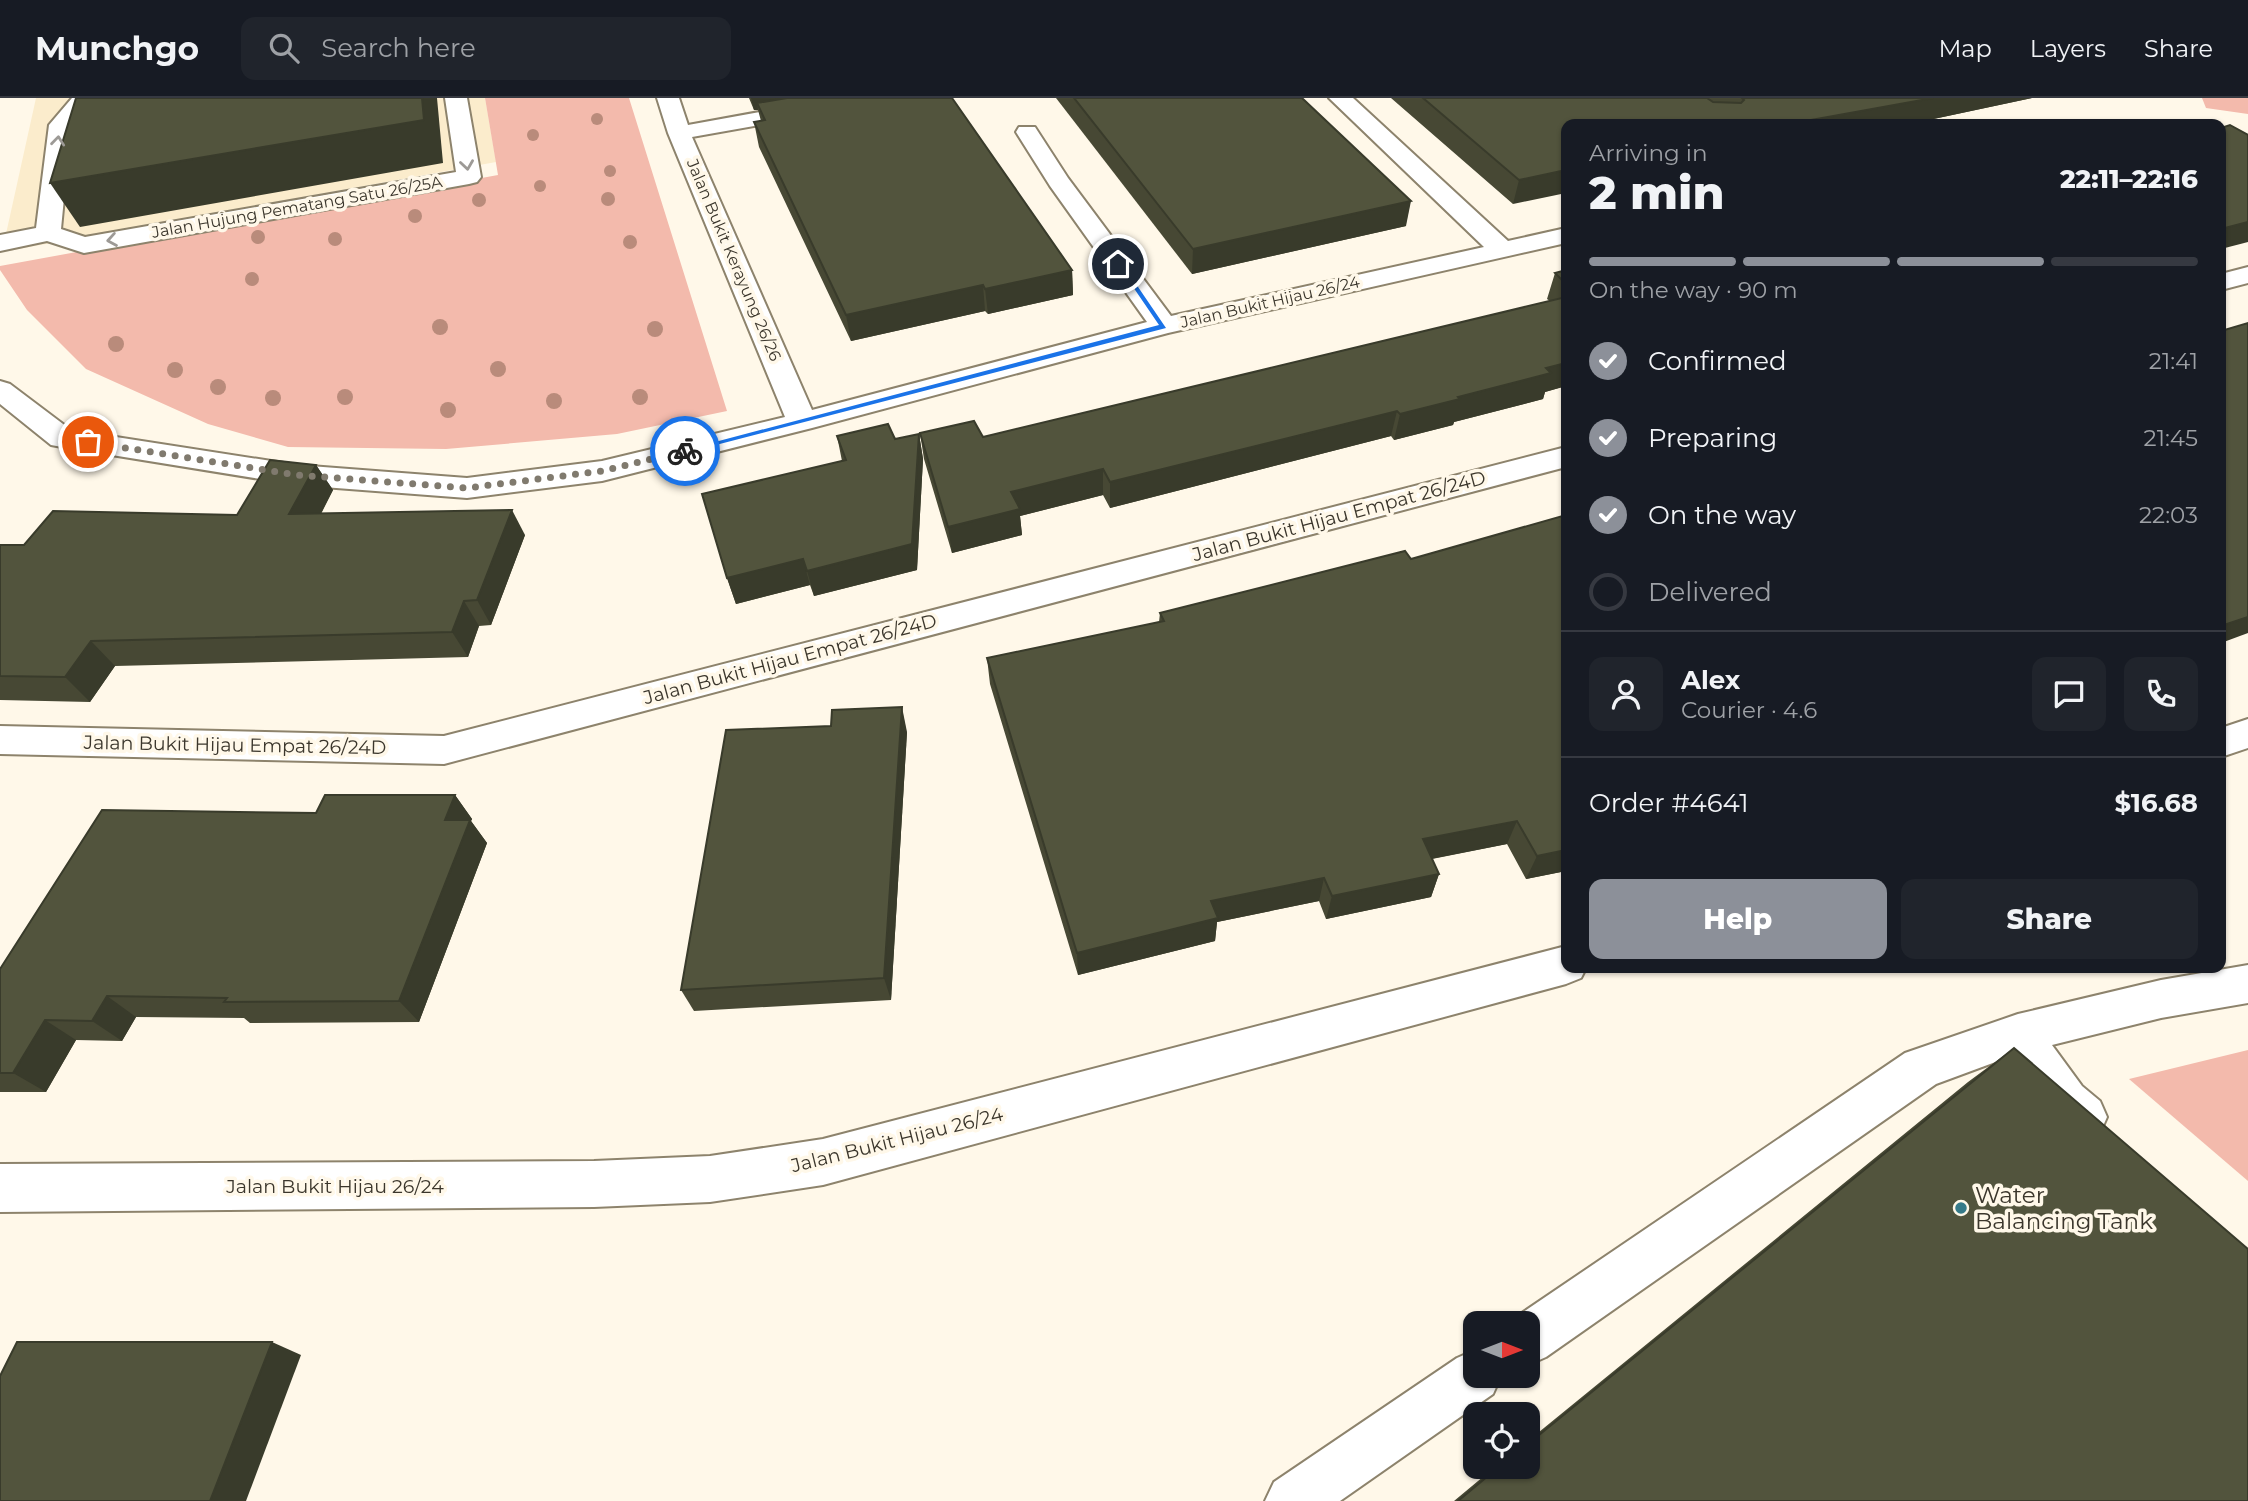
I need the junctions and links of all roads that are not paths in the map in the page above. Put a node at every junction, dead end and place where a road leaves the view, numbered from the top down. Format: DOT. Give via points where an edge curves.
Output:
graph roads {
  1 [pos="87,98"];
  2 [pos="456,98"];
  3 [pos="668,98"];
  4 [pos="873,98"];
  5 [pos="1340,98"];
  6 [pos="1027,132"];
  7 [pos="680,133"];
  8 [pos="48,233"];
  9 [pos="1561,237"];
  10 [pos="0,243"];
  11 [pos="1501,248"];
  12 [pos="2248,275"];
  13 [pos="2226,281"];
  14 [pos="1164,326"];
  15 [pos="0,390"];
  16 [pos="802,422"];
  17 [pos="1561,458"];
  18 [pos="2248,733"];
  19 [pos="0,740"];
  20 [pos="2226,741"];
  21 [pos="1561,966"];
  22 [pos="2248,984"];
  23 [pos="2018,1034"];
  24 [pos="2116,1145"];
  25 [pos="0,1188"];
  26 [pos="1540,1331"];
  27 [pos="1463,1384"];
  28 [pos="1293,1501"];
  8 -- 1 [label="street, one-way" via="60,125 74,106"];
  2 -- 8 [label="street, Jalan Hujung Pematang Satu 26/25A, one-way" via="470,177 84,245"];
  3 -- 7 [label="street, Jalan Bukit Kerayung 26/26"];
  4 -- 7 [label="street"];
  5 -- 11 [label="street"];
  6 -- 14 [label="street"];
  7 -- 16 [label="street, Jalan Bukit Kerayung 26/26"];
  8 -- 10 [label="street"];
  9 -- 11 [label="street, Jalan Bukit Hijau 26/24"];
  11 -- 14 [label="street, Jalan Bukit Hijau 26/24"];
  12 -- 13 [label="street"];
  14 -- 16 [label="street, Jalan Bukit Hijau 26/24"];
  15 -- 16 [label="street, Jalan Bukit Hijau 26/24" via="62,438 297,475 467,488 602,471"];
  17 -- 19 [label="street, Jalan Bukit Hijau Empat 26/24D" via="444,750"];
  18 -- 20 [label="street"];
  21 -- 25 [label="street, Jalan Bukit Hijau 26/24" via="823,1162 710,1179"];
  22 -- 23 [label="street" via="2161,999"];
  23 -- 24 [label="street" via="2066,1101"];
  23 -- 26 [label="street" via="1921,1068"];
  27 -- 28 [label="street"];
}
